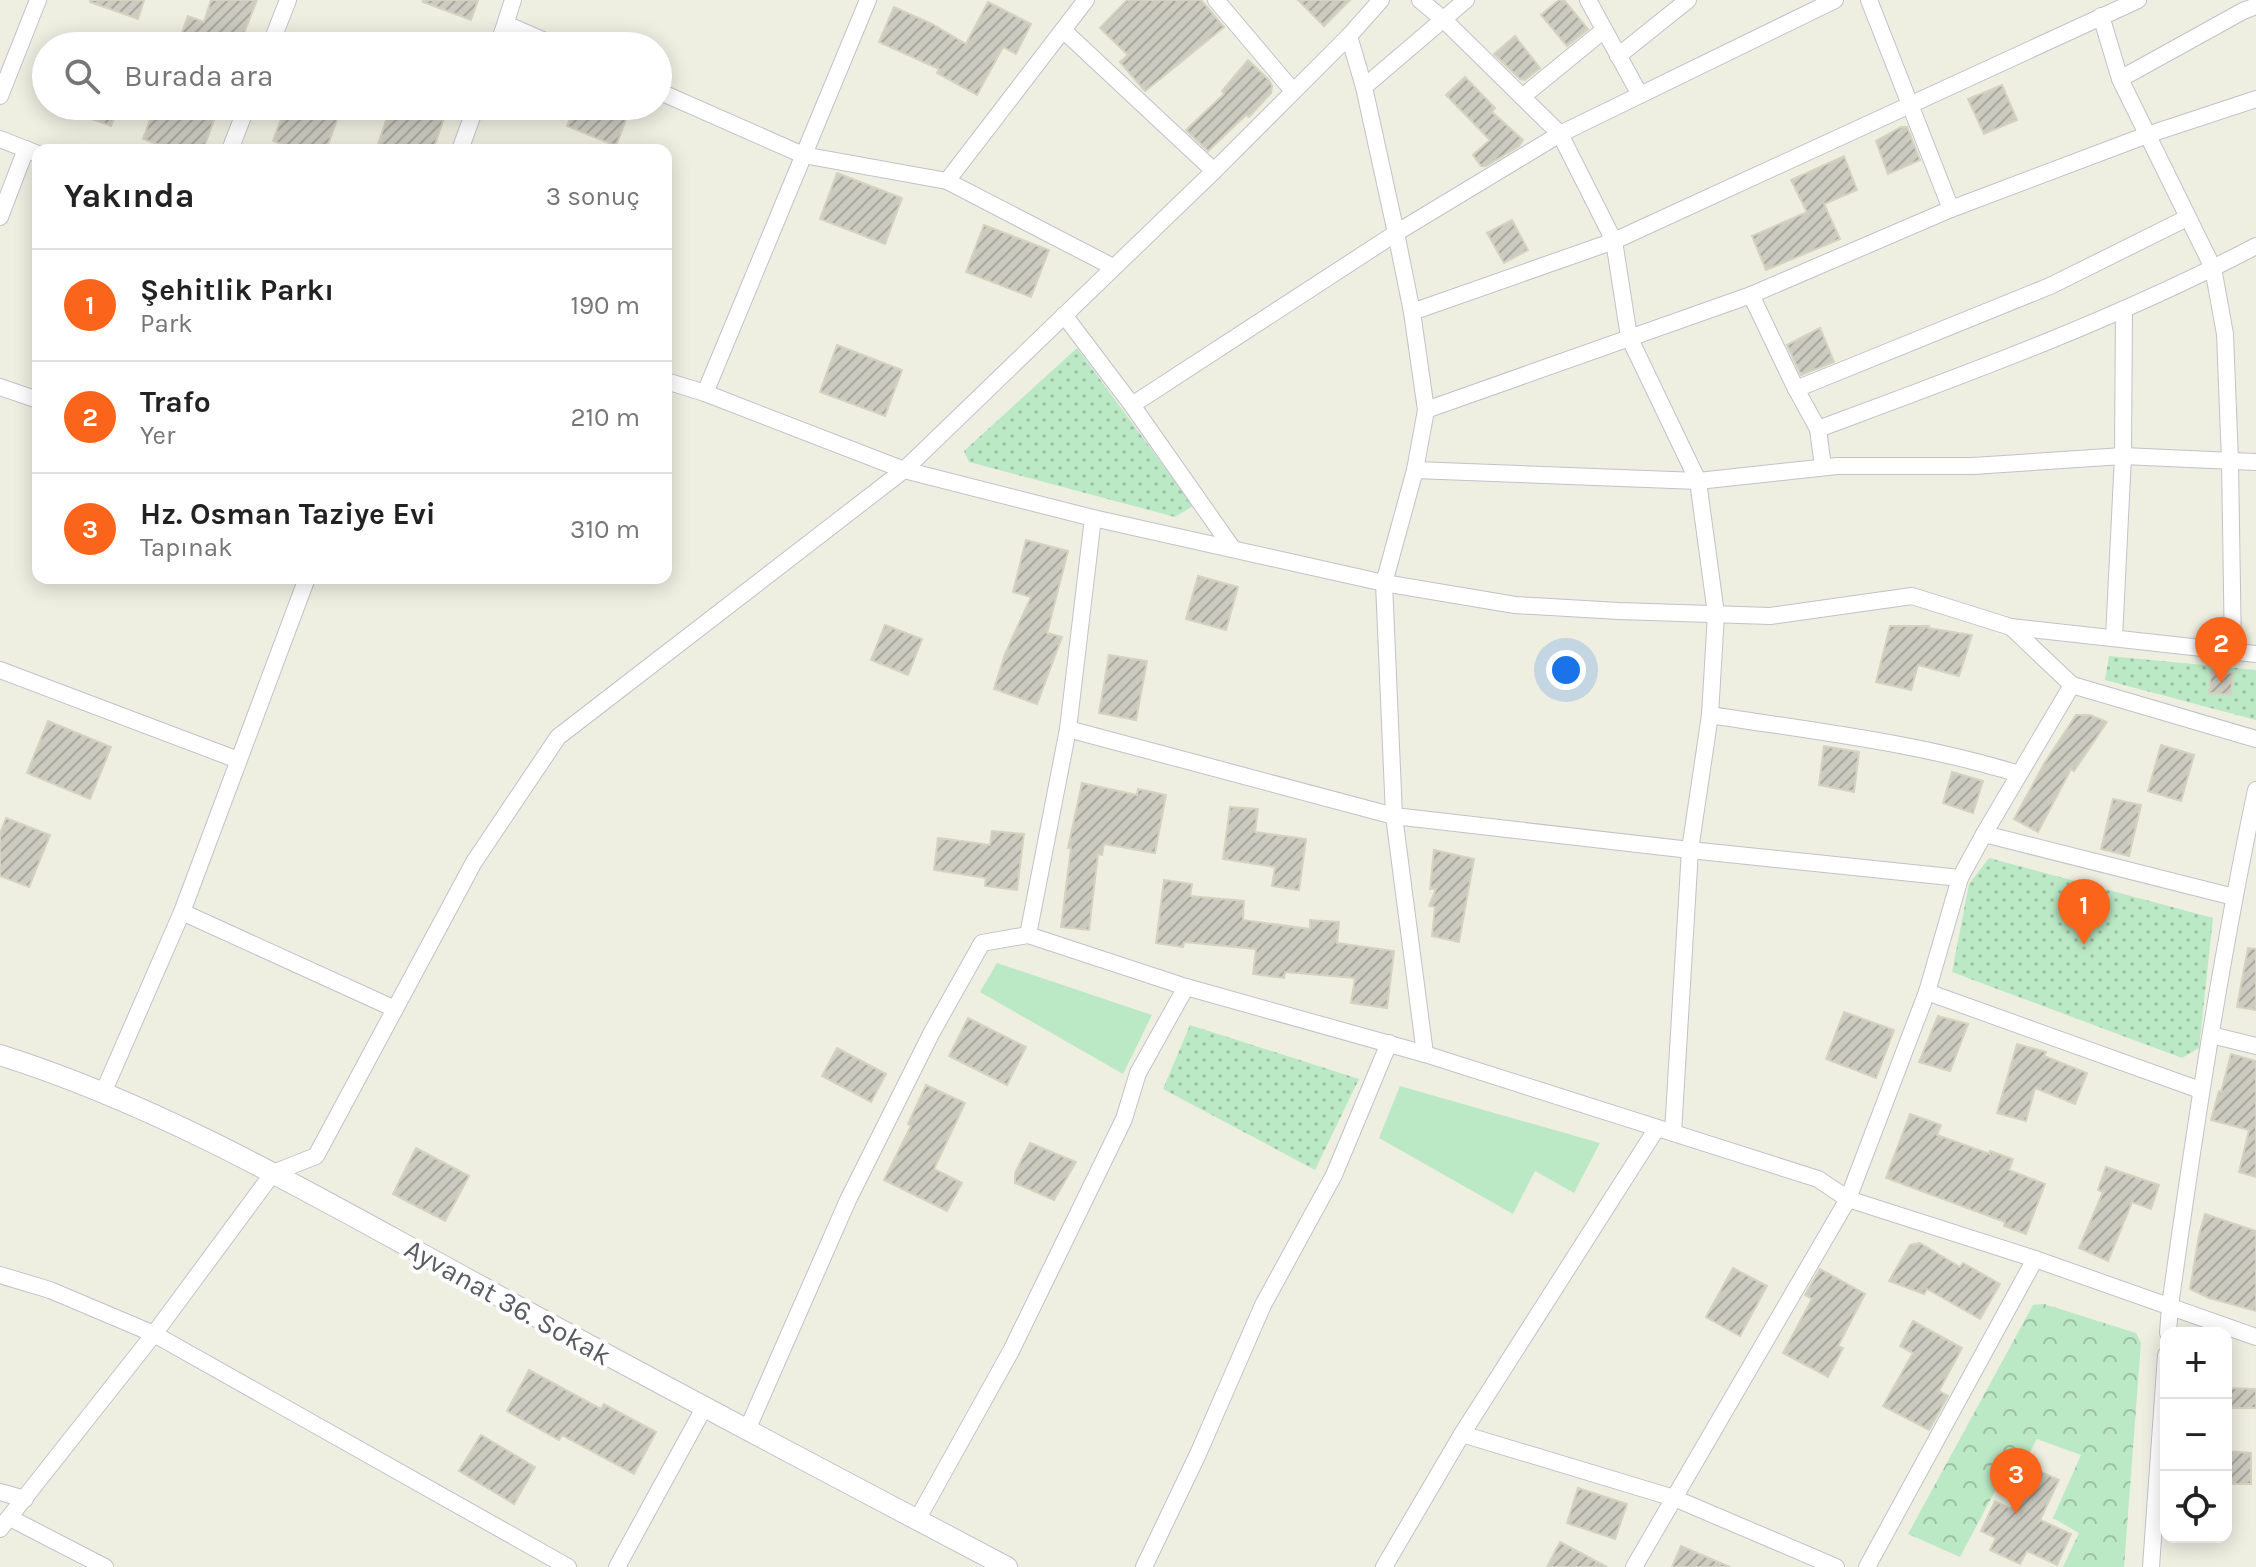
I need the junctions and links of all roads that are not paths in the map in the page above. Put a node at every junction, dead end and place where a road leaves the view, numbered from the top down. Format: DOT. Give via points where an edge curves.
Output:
graph roads {
  1 [pos="38,0"];
  2 [pos="288,0"];
  3 [pos="513,0"];
  4 [pos="868,0"];
  5 [pos="1086,0"];
  6 [pos="1216,0"];
  7 [pos="1381,0"];
  8 [pos="1420,0"];
  9 [pos="1466,0"];
  10 [pos="1588,0"];
  11 [pos="1688,0"];
  12 [pos="1835,0"];
  13 [pos="1869,0"];
  14 [pos="2138,0"];
  15 [pos="2256,6"];
  16 [pos="2101,16"];
  17 [pos="1444,20"];
  18 [pos="506,24"];
  19 [pos="1063,30"];
  20 [pos="1604,30"];
  21 [pos="275,32"];
  22 [pos="503,32"];
  23 [pos="524,32"];
  24 [pos="1349,36"];
  25 [pos="1618,56"];
  26 [pos="2120,79"];
  27 [pos="1364,87"];
  28 [pos="1293,91"];
  29 [pos="1640,95"];
  30 [pos="0,96"];
  31 [pos="672,97"];
  32 [pos="1522,97"];
  33 [pos="2256,99"];
  34 [pos="1911,103"];
  35 [pos="242,120"];
  36 [pos="471,120"];
  37 [pos="1560,134"];
  38 [pos="2147,135"];
  39 [pos="0,139"];
  40 [pos="232,144"];
  41 [pos="462,144"];
  42 [pos="32,151"];
  43 [pos="803,155"];
  44 [pos="1214,171"];
  45 [pos="947,181"];
  46 [pos="1951,209"];
  47 [pos="0,217"];
  48 [pos="2187,218"];
  49 [pos="1396,233"];
  50 [pos="1614,241"];
  51 [pos="2256,246"];
  52 [pos="1113,267"];
  53 [pos="2213,268"];
  54 [pos="1751,295"];
  55 [pos="2124,309"];
  56 [pos="1412,312"];
  57 [pos="1064,315"];
  58 [pos="1629,337"];
  59 [pos="672,383"];
  60 [pos="0,387"];
  61 [pos="1796,389"];
  62 [pos="705,393"];
  63 [pos="32,398"];
  64 [pos="1132,405"];
  65 [pos="1426,410"];
  66 [pos="1818,429"];
  67 [pos="2123,456"];
  68 [pos="2230,461"];
  69 [pos="2256,462"];
  70 [pos="1823,467"];
  71 [pos="904,470"];
  72 [pos="1415,470"];
  73 [pos="1698,481"];
  74 [pos="1093,518"];
  75 [pos="1233,549"];
  76 [pos="1384,583"];
  77 [pos="305,584"];
  78 [pos="1716,614"];
  79 [pos="2011,627"];
  80 [pos="2114,638"];
  81 [pos="2233,652"];
  82 [pos="2256,654"];
  83 [pos="0,670"];
  84 [pos="2072,685"];
  85 [pos="1710,715"];
  86 [pos="1068,729"];
  87 [pos="2256,739"];
  88 [pos="238,760"];
  89 [pos="2019,774"];
  90 [pos="2256,790"];
  91 [pos="1394,816"];
  92 [pos="1984,834"];
  93 [pos="1690,850"];
  94 [pos="1960,878"];
  95 [pos="2234,897"];
  96 [pos="182,912"];
  97 [pos="1028,935"];
  98 [pos="1186,987"];
  99 [pos="1927,992"];
  100 [pos="395,1009"];
  101 [pos="2211,1035"];
  102 [pos="1389,1043"];
  103 [pos="2256,1046"];
  104 [pos="1425,1054"];
  105 [pos="0,1055"];
  106 [pos="2200,1090"];
  107 [pos="103,1093"];
  108 [pos="1665,1130"];
  109 [pos="273,1173"];
  110 [pos="1848,1199"];
  111 [pos="2035,1259"];
  112 [pos="0,1275"];
  113 [pos="2170,1306"];
  114 [pos="2168,1327"];
  115 [pos="154,1334"];
  116 [pos="2256,1337"];
  117 [pos="2163,1399"];
  118 [pos="704,1408"];
  119 [pos="747,1430"];
  120 [pos="1462,1434"];
  121 [pos="0,1492"];
  122 [pos="1674,1498"];
  123 [pos="25,1499"];
  124 [pos="917,1520"];
  125 [pos="5,1524"];
  126 [pos="105,1567"];
  127 [pos="568,1567"];
  128 [pos="617,1567"];
  129 [pos="1007,1567"];
  130 [pos="1144,1567"];
  131 [pos="1384,1567"];
  132 [pos="1634,1567"];
  133 [pos="1836,1567"];
  134 [pos="1867,1567"];
  135 [pos="2151,1567"];
  1 -- 30 [label="street"];
  2 -- 21 [label="street"];
  3 -- 18 [label="street"];
  4 -- 43 [label="street"];
  5 -- 19 [label="street"];
  6 -- 28 [label="street"];
  7 -- 24 [label="street"];
  8 -- 17 [label="street"];
  9 -- 17 [label="street"];
  10 -- 20 [label="street"];
  11 -- 25 [label="street"];
  12 -- 29 [label="street"];
  13 -- 34 [label="street"];
  14 -- 16 [label="street"];
  15 -- 26 [label="street"];
  16 -- 26 [label="street"];
  16 -- 34 [label="street"];
  17 -- 27 [label="street"];
  17 -- 32 [label="street"];
  18 -- 22 [label="street"];
  18 -- 23 [label="street"];
  19 -- 44 [label="street"];
  19 -- 45 [label="street"];
  20 -- 25 [label="street"];
  20 -- 32 [label="street"];
  24 -- 27 [label="street"];
  24 -- 28 [label="street"];
  25 -- 29 [label="street"];
  26 -- 38 [label="street"];
  27 -- 49 [label="street"];
  28 -- 44 [label="street"];
  29 -- 37 [label="street"];
  31 -- 43 [label="street"];
  32 -- 37 [label="street"];
  33 -- 38 [label="street"];
  34 -- 46 [label="street"];
  34 -- 50 [label="street"];
  35 -- 40 [label="street"];
  36 -- 41 [label="street"];
  37 -- 49 [label="street"];
  37 -- 50 [label="street"];
  38 -- 46 [label="street"];
  38 -- 48 [label="street"];
  39 -- 42 [label="street"];
  42 -- 47 [label="street"];
  43 -- 45 [label="street"];
  43 -- 62 [label="street"];
  44 -- 52 [label="street"];
  45 -- 52 [label="street"];
  46 -- 54 [label="street"];
  48 -- 53 [label="street"];
  48 -- 61 [label="street" via="2050,286"];
  49 -- 56 [label="street"];
  49 -- 64 [label="street"];
  50 -- 56 [label="street"];
  50 -- 58 [label="street"];
  51 -- 53 [label="street"];
  52 -- 57 [label="street"];
  53 -- 55 [label="street"];
  53 -- 68 [label="street" via="2225,334"];
  54 -- 58 [label="street"];
  54 -- 61 [label="street"];
  55 -- 66 [label="street"];
  55 -- 67 [label="street"];
  56 -- 65 [label="street"];
  57 -- 64 [label="street"];
  57 -- 71 [label="street"];
  58 -- 65 [label="street"];
  58 -- 73 [label="street"];
  59 -- 62 [label="street"];
  60 -- 63 [label="street"];
  61 -- 66 [label="street"];
  62 -- 71 [label="street"];
  64 -- 75 [label="street"];
  65 -- 72 [label="street"];
  66 -- 70 [label="street"];
  67 -- 68 [label="street"];
  67 -- 70 [label="street" via="1973,466"];
  67 -- 80 [label="street"];
  68 -- 69 [label="street"];
  68 -- 81 [label="street"];
  70 -- 73 [label="street"];
  71 -- 74 [label="street"];
  71 -- 100 [label="street" via="558,737 474,862"];
  72 -- 73 [label="street"];
  72 -- 76 [label="street"];
  73 -- 78 [label="street"];
  74 -- 75 [label="street"];
  74 -- 86 [label="street"];
  75 -- 76 [label="street"];
  76 -- 78 [label="street" via="1515,605"];
  76 -- 91 [label="street"];
  77 -- 88 [label="street"];
  78 -- 79 [label="street" via="1770,616 1912,596"];
  78 -- 85 [label="street"];
  79 -- 80 [label="street"];
  79 -- 84 [label="street"];
  80 -- 81 [label="street"];
  81 -- 82 [label="street"];
  83 -- 88 [label="street"];
  84 -- 87 [label="street"];
  84 -- 89 [label="street"];
  85 -- 89 [label="street" via="1968,758"];
  85 -- 93 [label="street"];
  86 -- 91 [label="street"];
  86 -- 97 [label="street"];
  88 -- 96 [label="street"];
  89 -- 92 [label="street"];
  90 -- 95 [label="street"];
  91 -- 93 [label="street"];
  91 -- 104 [label="street"];
  92 -- 94 [label="street"];
  92 -- 95 [label="street"];
  93 -- 94 [label="street"];
  93 -- 108 [label="street"];
  94 -- 99 [label="street"];
  95 -- 101 [label="street"];
  96 -- 100 [label="street"];
  96 -- 107 [label="street"];
  97 -- 98 [label="street"];
  97 -- 119 [label="street" via="982,943 848,1200"];
  98 -- 102 [label="street"];
  98 -- 124 [label="street" via="1138,1073 1124,1119 1011,1351"];
  99 -- 106 [label="street"];
  99 -- 110 [label="street"];
  100 -- 109 [label="street" via="316,1156"];
  101 -- 103 [label="street"];
  101 -- 106 [label="street"];
  102 -- 104 [label="street"];
  102 -- 130 [label="street" via="1334,1175 1263,1305"];
  104 -- 108 [label="street"];
  105 -- 107 [label="street, Ayvanat 36. Sokak"];
  106 -- 113 [label="street"];
  107 -- 109 [label="street, Ayvanat 36. Sokak"];
  108 -- 110 [label="street" via="1818,1179"];
  108 -- 120 [label="street"];
  109 -- 115 [label="street"];
  109 -- 118 [label="street, Ayvanat 36. Sokak"];
  110 -- 111 [label="street"];
  110 -- 122 [label="street"];
  111 -- 113 [label="street"];
  111 -- 134 [label="street"];
  112 -- 115 [label="street"];
  113 -- 114 [label="street"];
  113 -- 116 [label="street"];
  115 -- 123 [label="street"];
  115 -- 127 [label="street"];
  117 -- 135 [label="street"];
  118 -- 119 [label="street, Ayvanat 36. Sokak"];
  118 -- 128 [label="street"];
  119 -- 124 [label="street, Ayvanat 36. Sokak"];
  120 -- 122 [label="street"];
  120 -- 131 [label="street"];
  121 -- 123 [label="street"];
  122 -- 132 [label="street"];
  122 -- 133 [label="street"];
  123 -- 125 [label="street"];
  124 -- 129 [label="street, Ayvanat 36. Sokak"];
  125 -- 126 [label="street"];
}
